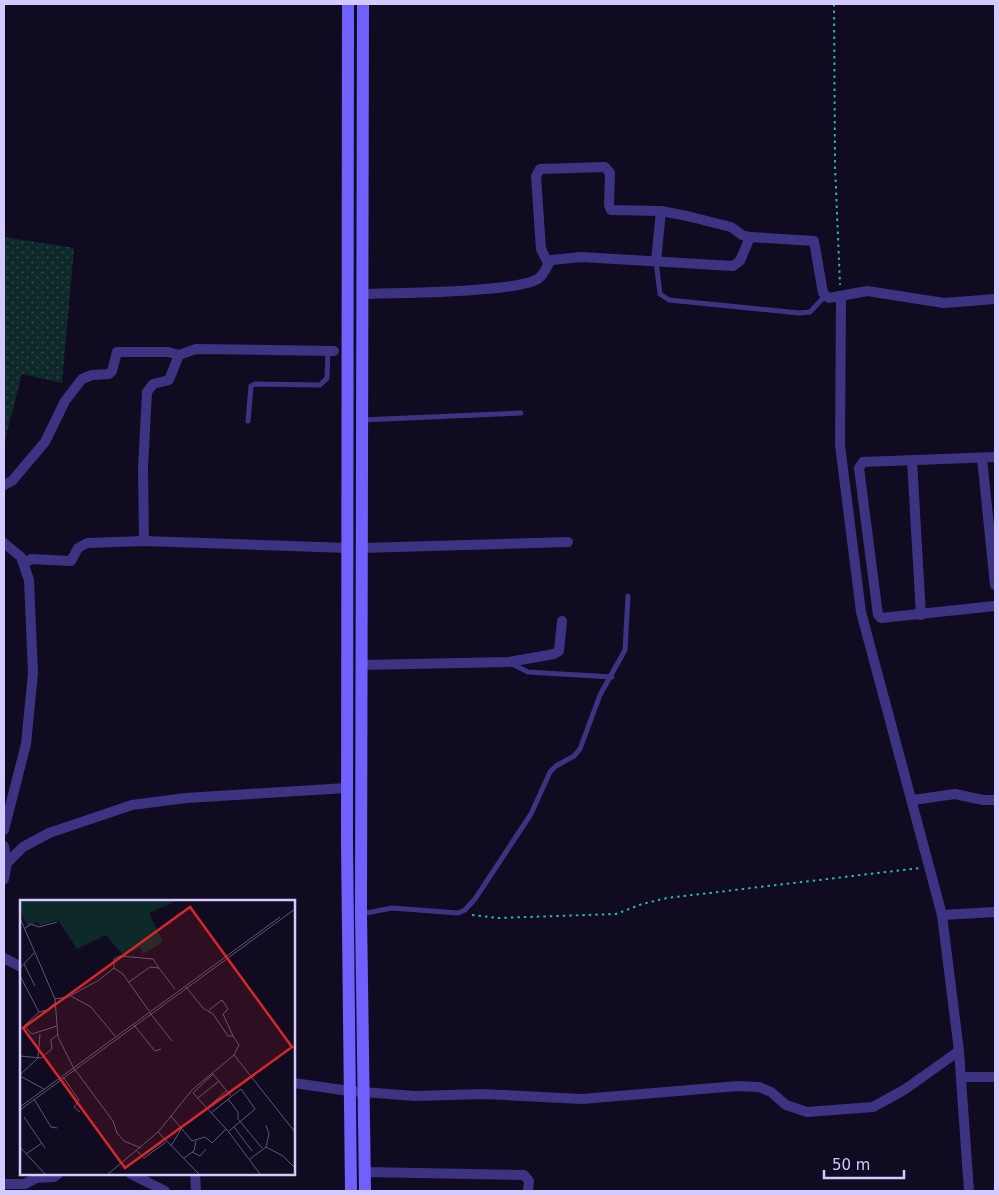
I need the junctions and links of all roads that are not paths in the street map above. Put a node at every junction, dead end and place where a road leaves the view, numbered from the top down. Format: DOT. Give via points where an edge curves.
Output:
graph roads {
  1 [pos="348,4"];
  2 [pos="363,4"];
  3 [pos="661,211"];
  4 [pos="750,237"];
  5 [pos="656,261"];
  6 [pos="548,263"];
  7 [pos="362,294"];
  8 [pos="825,296"];
  9 [pos="841,297"];
  10 [pos="995,299"];
  11 [pos="331,351"];
  12 [pos="179,355"];
  13 [pos="521,413"];
  14 [pos="361,420"];
  15 [pos="248,421"];
  16 [pos="982,458"];
  17 [pos="995,458"];
  18 [pos="912,461"];
  19 [pos="4,486"];
  20 [pos="144,541"];
  21 [pos="568,542"];
  22 [pos="4,543"];
  23 [pos="347,548"];
  24 [pos="361,548"];
  25 [pos="25,563"];
  26 [pos="995,585"];
  27 [pos="628,596"];
  28 [pos="995,606"];
  29 [pos="921,615"];
  30 [pos="562,621"];
  31 [pos="509,662"];
  32 [pos="360,665"];
  33 [pos="612,677"];
  34 [pos="346,788"];
  35 [pos="913,800"];
  36 [pos="995,800"];
  37 [pos="4,830"];
  38 [pos="4,846"];
  39 [pos="7,863"];
  40 [pos="4,880"];
  41 [pos="995,912"];
  42 [pos="361,914"];
  43 [pos="942,915"];
  44 [pos="4,958"];
  45 [pos="20,966"];
  46 [pos="959,1051"];
  47 [pos="962,1077"];
  48 [pos="995,1077"];
  49 [pos="295,1083"];
  50 [pos="349,1091"];
  51 [pos="363,1092"];
  52 [pos="365,1172"];
  53 [pos="57,1175"];
  54 [pos="133,1175"];
  55 [pos="195,1175"];
  56 [pos="4,1184"];
  57 [pos="165,1191"];
  58 [pos="196,1191"];
  59 [pos="351,1191"];
  60 [pos="365,1191"];
  61 [pos="528,1191"];
  62 [pos="969,1191"];
  1 -- 23 [label="street"];
  2 -- 7 [label="street"];
  3 -- 4 [label="street" via="720,223"];
  3 -- 5 [label="street"];
  3 -- 6 [label="street" via="611,210 610,173 605,168 540,168 536,176 541,248"];
  4 -- 5 [label="street" via="740,261 733,266"];
  4 -- 8 [label="street" via="814,241"];
  5 -- 6 [label="street" via="581,257"];
  5 -- 8 [label="lane" via="660,294 669,300 799,313 810,312"];
  6 -- 7 [label="street" via="539,278 517,285"];
  7 -- 14 [label="street"];
  8 -- 9 [label="street"];
  9 -- 10 [label="street" via="866,291 944,303"];
  9 -- 35 [label="street" via="840,445 861,612"];
  11 -- 12 [label="street" via="196,349"];
  11 -- 15 [label="lane" via="327,378 320,384 251,386"];
  12 -- 19 [label="street" via="117,352 109,374 82,379 65,401 45,442"];
  12 -- 20 [label="street" via="169,380 153,384 147,392 142,468"];
  13 -- 14 [label="lane"];
  14 -- 24 [label="street"];
  16 -- 17 [label="street"];
  16 -- 18 [label="street"];
  16 -- 26 [label="street"];
  18 -- 29 [label="street"];
  18 -- 29 [label="street" via="863,462 859,468 878,615 884,619"];
  20 -- 23 [label="street"];
  20 -- 25 [label="street" via="87,543 78,548 71,561 31,560"];
  21 -- 24 [label="street"];
  22 -- 25 [label="street" via="14,549"];
  23 -- 34 [label="street"];
  24 -- 32 [label="street"];
  25 -- 37 [label="street" via="29,580 33,673 26,744"];
  27 -- 33 [label="lane" via="627,642"];
  28 -- 29 [label="street"];
  30 -- 31 [label="street" via="559,651"];
  31 -- 32 [label="street"];
  31 -- 33 [label="lane" via="528,672"];
  32 -- 42 [label="street"];
  33 -- 42 [label="lane" via="600,695 580,749 550,772 531,814 465,910 458,913 392,908"];
  34 -- 39 [label="street" via="186,798 132,805 49,833 23,847"];
  34 -- 50 [label="street"];
  35 -- 36 [label="street" via="955,794"];
  35 -- 43 [label="street"];
  38 -- 39 [label="street"];
  39 -- 40 [label="street"];
  41 -- 43 [label="street"];
  42 -- 51 [label="street"];
  43 -- 46 [label="street"];
  44 -- 45 [label="street"];
  46 -- 47 [label="street"];
  46 -- 51 [label="street" via="904,1090 872,1107 807,1112 786,1105 760,1087 738,1086 582,1099"];
  47 -- 48 [label="street"];
  47 -- 62 [label="street"];
  49 -- 50 [label="street"];
  50 -- 51 [label="street"];
  50 -- 59 [label="street"];
  51 -- 52 [label="street"];
  52 -- 60 [label="street"];
  52 -- 61 [label="street" via="524,1175 529,1181"];
  53 -- 56 [label="street" via="34,1178 26,1184"];
  54 -- 57 [label="street"];
  55 -- 58 [label="street"];
}
